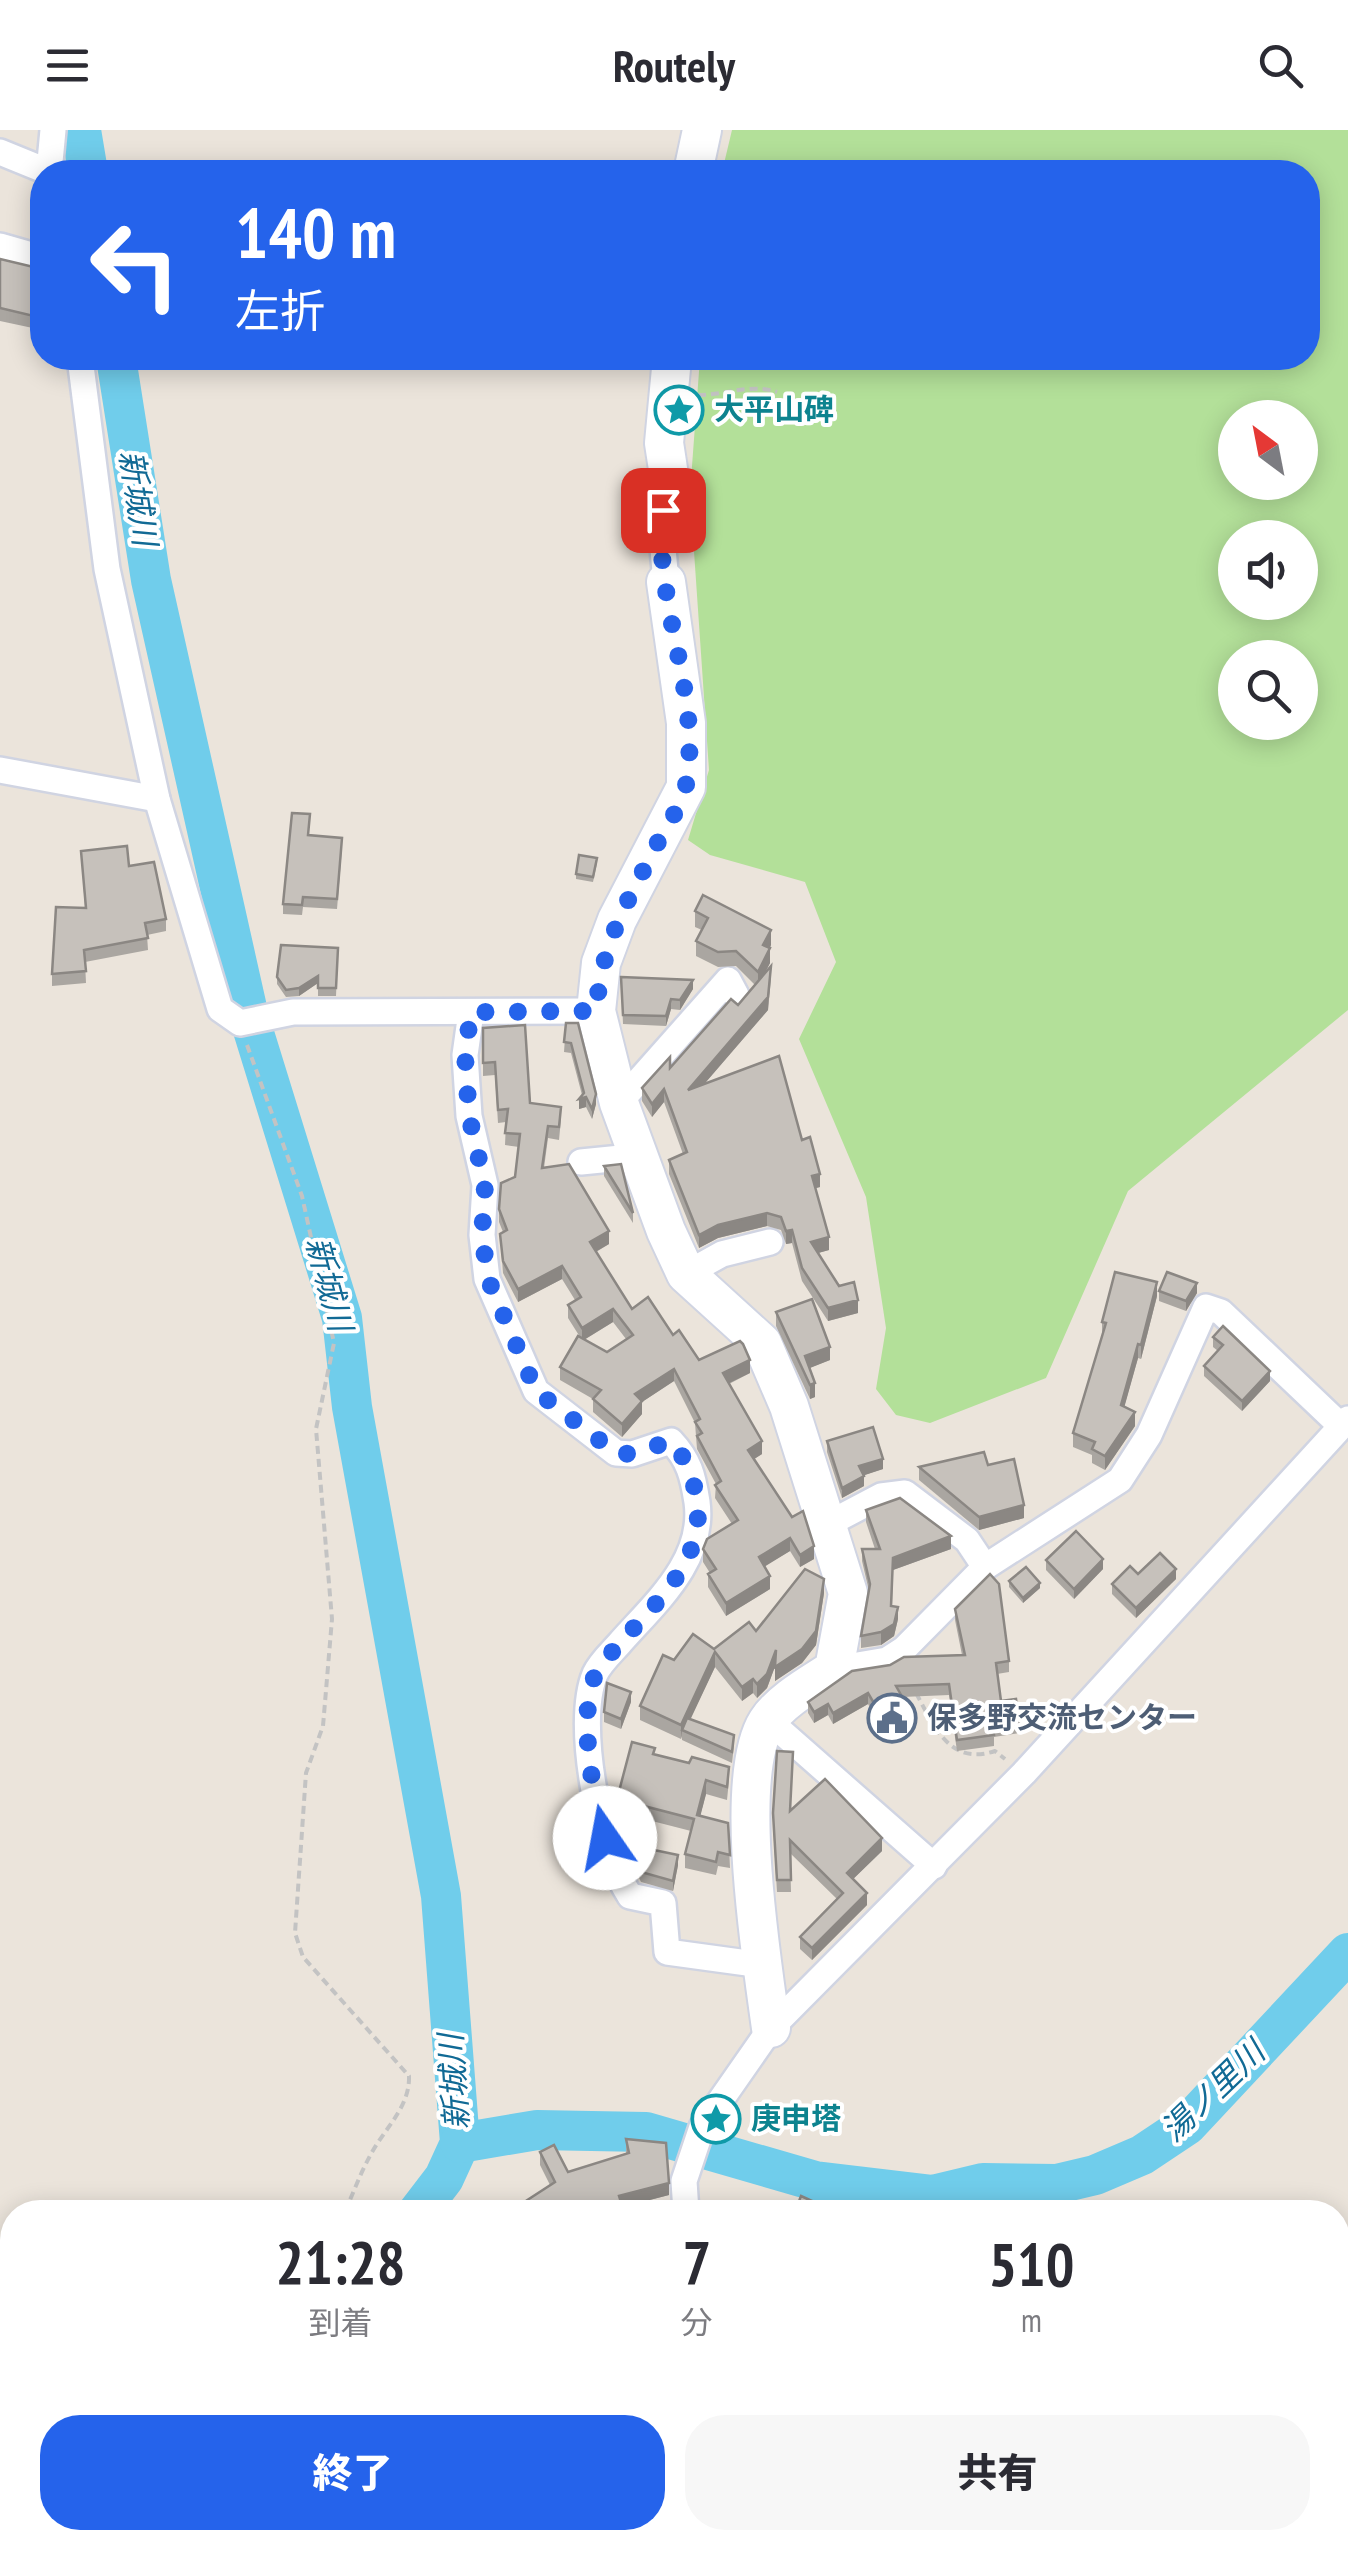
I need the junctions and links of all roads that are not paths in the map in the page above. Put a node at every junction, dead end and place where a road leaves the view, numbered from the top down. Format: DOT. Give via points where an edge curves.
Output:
graph roads {
  1 [pos="54,130"];
  2 [pos="702,130"];
  3 [pos="0,152"];
  4 [pos="50,160"];
  5 [pos="696,160"];
  6 [pos="30,164"];
  7 [pos="0,246"];
  8 [pos="30,255"];
  9 [pos="82,370"];
  10 [pos="670,376"];
  11 [pos="670,482"];
  12 [pos="666,582"];
  13 [pos="0,770"];
  14 [pos="157,800"];
  15 [pos="736,995"];
  16 [pos="596,1011"];
  17 [pos="471,1012"];
  18 [pos="619,1102"];
  19 [pos="642,1156"];
  20 [pos="581,1162"];
  21 [pos="770,1242"];
  22 [pos="686,1274"];
  23 [pos="1344,1422"];
  24 [pos="826,1525"];
  25 [pos="984,1567"];
  26 [pos="834,1669"];
  27 [pos="768,1720"];
  28 [pos="934,1866"];
  29 [pos="762,1964"];
  30 [pos="771,2028"];
  31 [pos="685,2200"];
  1 -- 4 [label="street"];
  2 -- 5 [label="street"];
  3 -- 6 [label="street"];
  7 -- 8 [label="street"];
  9 -- 14 [label="street" via="107,569"];
  10 -- 11 [label="street" via="664,443"];
  11 -- 12 [label="street" via="674,548"];
  12 -- 16 [label="street" via="686,723 686,787 616,920 601,963"];
  13 -- 14 [label="street"];
  14 -- 17 [label="street" via="220,1010 245,1022 293,1012"];
  15 -- 18 [label="street" via="728,980"];
  16 -- 17 [label="street"];
  16 -- 18 [label="street"];
  17 -- 29 [label="street" via="465,1055 469,1116 485,1185 488,1279 536,1391 616,1453 670,1441 694,1477 700,1524 683,1572 597,1669 586,1700 596,1803 615,1873 630,1896 663,1903 666,1952"];
  18 -- 19 [label="street"];
  19 -- 20 [label="street"];
  19 -- 22 [label="street"];
  21 -- 22 [label="street" via="722,1254"];
  22 -- 24 [label="street" via="762,1343"];
  23 -- 25 [label="street" via="1221,1312 1206,1307 1149,1436 1120,1480"];
  23 -- 28 [label="street"];
  24 -- 25 [label="street" via="881,1496 905,1493 967,1540"];
  24 -- 26 [label="street" via="848,1593"];
  25 -- 26 [label="street" via="894,1655"];
  26 -- 27 [label="street"];
  27 -- 28 [label="street"];
  27 -- 29 [label="street" via="754,1774"];
  28 -- 30 [label="street"];
  29 -- 30 [label="street"];
  30 -- 31 [label="street" via="702,2128 684,2182"];
}
